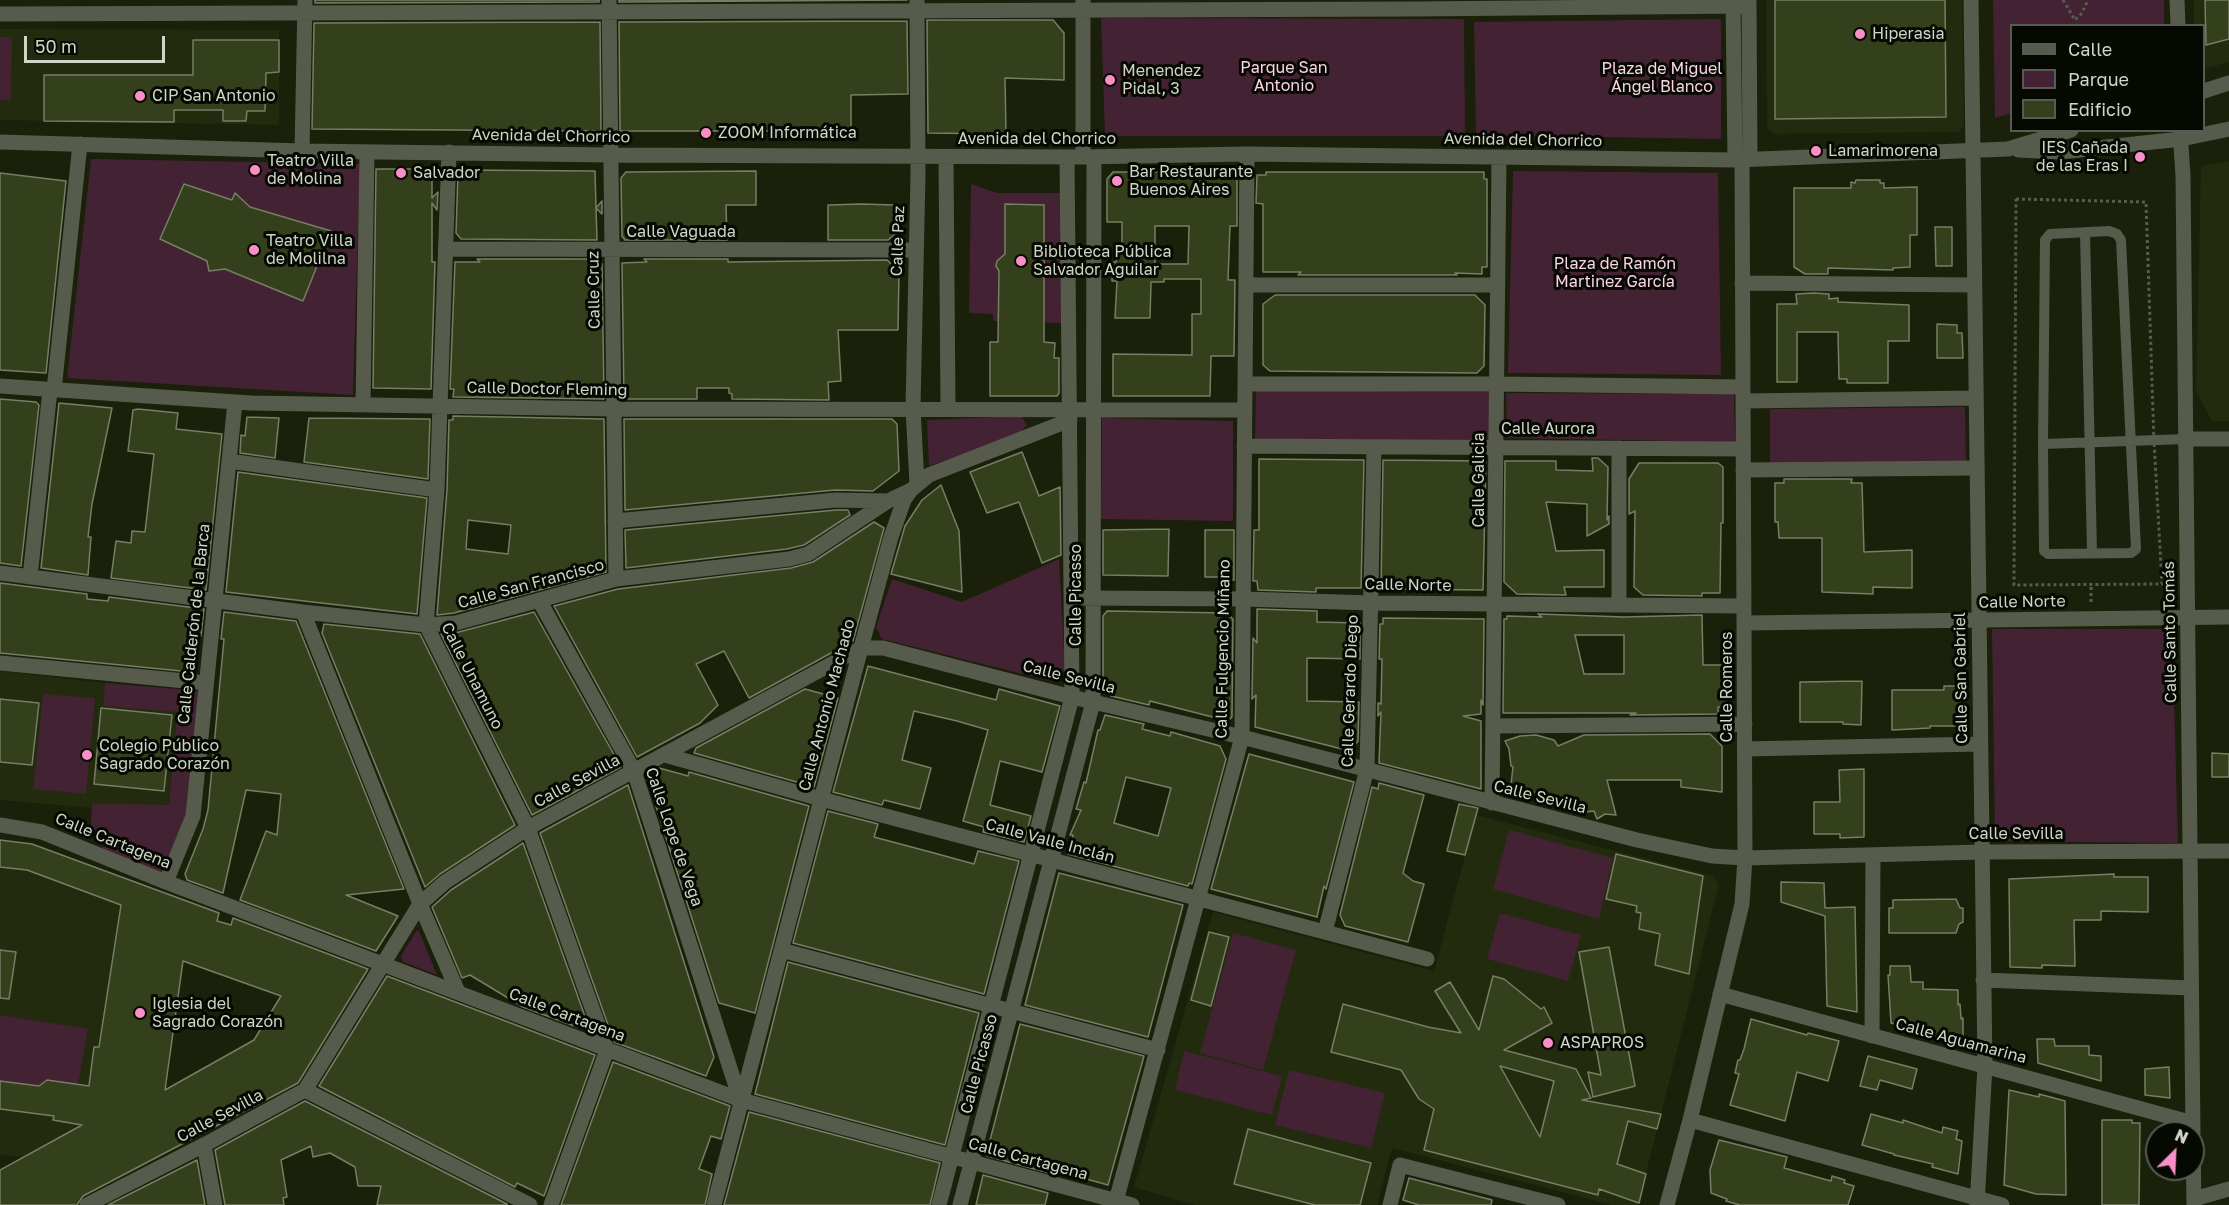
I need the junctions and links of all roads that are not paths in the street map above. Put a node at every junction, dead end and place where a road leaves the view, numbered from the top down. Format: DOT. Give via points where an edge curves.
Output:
graph roads {
  1 [pos="1971,0"];
  2 [pos="2177,0"];
  3 [pos="1741,3"];
  4 [pos="1083,4"];
  5 [pos="1413,4"];
  6 [pos="917,5"];
  7 [pos="305,6"];
  8 [pos="609,6"];
  9 [pos="26,7"];
  10 [pos="0,14"];
  11 [pos="2178,24"];
  12 [pos="2229,83"];
  13 [pos="2205,91"];
  14 [pos="2229,129"];
  15 [pos="2064,132"];
  16 [pos="2204,132"];
  17 [pos="2205,132"];
  18 [pos="2180,135"];
  19 [pos="0,142"];
  20 [pos="80,144"];
  21 [pos="2008,149"];
  22 [pos="1972,150"];
  23 [pos="302,152"];
  24 [pos="367,152"];
  25 [pos="449,152"];
  26 [pos="1247,154"];
  27 [pos="610,155"];
  28 [pos="918,156"];
  29 [pos="946,157"];
  30 [pos="1067,157"];
  31 [pos="1089,157"];
  32 [pos="1499,157"];
  33 [pos="1742,159"];
  34 [pos="2085,232"];
  35 [pos="446,249"];
  36 [pos="612,250"];
  37 [pos="915,250"];
  38 [pos="1742,283"];
  39 [pos="1246,285"];
  40 [pos="1498,285"];
  41 [pos="1974,285"];
  42 [pos="1245,384"];
  43 [pos="1496,384"];
  44 [pos="0,386"];
  45 [pos="52,390"];
  46 [pos="1743,394"];
  47 [pos="1976,398"];
  48 [pos="235,402"];
  49 [pos="363,404"];
  50 [pos="441,406"];
  51 [pos="913,408"];
  52 [pos="948,408"];
  53 [pos="614,409"];
  54 [pos="1094,409"];
  55 [pos="1245,410"];
  56 [pos="1070,415"];
  57 [pos="2186,439"];
  58 [pos="2229,439"];
  59 [pos="2132,441"];
  60 [pos="2090,442"];
  61 [pos="2043,444"];
  62 [pos="1244,446"];
  63 [pos="1374,447"];
  64 [pos="1497,447"];
  65 [pos="1619,448"];
  66 [pos="1743,449"];
  67 [pos="229,462"];
  68 [pos="1977,468"];
  69 [pos="1743,470"];
  70 [pos="914,487"];
  71 [pos="436,489"];
  72 [pos="888,501"];
  73 [pos="615,521"];
  74 [pos="2092,553"];
  75 [pos="0,573"];
  76 [pos="30,577"];
  77 [pos="615,579"];
  78 [pos="1071,598"];
  79 [pos="1094,598"];
  80 [pos="1243,599"];
  81 [pos="214,600"];
  82 [pos="539,600"];
  83 [pos="1372,603"];
  84 [pos="1496,604"];
  85 [pos="1619,605"];
  86 [pos="1744,606"];
  87 [pos="303,612"];
  88 [pos="2188,617"];
  89 [pos="2229,617"];
  90 [pos="1979,620"];
  91 [pos="1744,623"];
  92 [pos="426,625"];
  93 [pos="861,648"];
  94 [pos="0,663"];
  95 [pos="206,683"];
  96 [pos="1072,697"];
  97 [pos="1093,702"];
  98 [pos="1745,724"];
  99 [pos="1494,726"];
  100 [pos="1242,737"];
  101 [pos="1980,744"];
  102 [pos="1745,749"];
  103 [pos="666,755"];
  104 [pos="1367,769"];
  105 [pos="634,771"];
  106 [pos="821,799"];
  107 [pos="1492,803"];
  108 [pos="0,825"];
  109 [pos="528,828"];
  110 [pos="2229,851"];
  111 [pos="1982,852"];
  112 [pos="2190,852"];
  113 [pos="1031,855"];
  114 [pos="1874,855"];
  115 [pos="1745,858"];
  116 [pos="1052,860"];
  117 [pos="166,882"];
  118 [pos="1198,898"];
  119 [pos="420,904"];
  120 [pos="1325,932"];
  121 [pos="781,950"];
  122 [pos="1427,959"];
  123 [pos="382,963"];
  124 [pos="1983,980"];
  125 [pos="2192,988"];
  126 [pos="458,992"];
  127 [pos="1720,994"];
  128 [pos="991,1005"];
  129 [pos="1011,1011"];
  130 [pos="1872,1035"];
  131 [pos="607,1050"];
  132 [pos="726,1050"];
  133 [pos="1158,1050"];
  134 [pos="754,1051"];
  135 [pos="1985,1066"];
  136 [pos="305,1089"];
  137 [pos="741,1100"];
  138 [pos="1690,1120"];
  139 [pos="2161,1121"];
  140 [pos="2193,1121"];
  141 [pos="204,1145"];
  142 [pos="951,1157"];
  143 [pos="971,1162"];
  144 [pos="2194,1181"];
  145 [pos="2229,1189"];
  146 [pos="1116,1201"];
  147 [pos="1977,1202"];
  148 [pos="2194,1202"];
  149 [pos="87,1205"];
  150 [pos="215,1205"];
  151 [pos="530,1205"];
  152 [pos="551,1205"];
  153 [pos="714,1205"];
  154 [pos="939,1205"];
  155 [pos="960,1205"];
  156 [pos="1132,1205"];
  157 [pos="1390,1205"];
  158 [pos="1558,1205"];
  159 [pos="1667,1205"];
  160 [pos="2002,1205"];
  1 -- 22 [label="street, Calle San Gabriel"];
  2 -- 11 [label="street"];
  3 -- 5 [label="street"];
  3 -- 33 [label="street, Calle Romeros"];
  4 -- 5 [label="street"];
  4 -- 6 [label="street"];
  4 -- 31 [label="street, Calle Picasso"];
  6 -- 8 [label="street"];
  6 -- 28 [label="street, Calle Paz"];
  7 -- 8 [label="street"];
  7 -- 9 [label="street"];
  7 -- 23 [label="street"];
  8 -- 27 [label="street, Calle Cruz"];
  9 -- 10 [label="street"];
  12 -- 13 [label="street"];
  14 -- 17 [label="street"];
  15 -- 21 [label="street, Avenida del Chorrico"];
  16 -- 18 [label="street"];
  18 -- 21 [label="street" via="2060,152"];
  18 -- 57 [label="street, Calle Santo Tomás"];
  19 -- 20 [label="street, Avenida del Chorrico"];
  20 -- 23 [label="street, Avenida del Chorrico"];
  20 -- 45 [label="street"];
  21 -- 22 [label="street, Avenida del Chorrico"];
  22 -- 33 [label="street, Avenida del Chorrico"];
  22 -- 41 [label="street, Calle San Gabriel"];
  23 -- 24 [label="street, Avenida del Chorrico"];
  24 -- 25 [label="street, Avenida del Chorrico"];
  24 -- 49 [label="street"];
  25 -- 27 [label="street, Avenida del Chorrico"];
  25 -- 35 [label="street, Calle Unamuno"];
  26 -- 31 [label="street, Avenida del Chorrico"];
  26 -- 32 [label="street, Avenida del Chorrico"];
  26 -- 39 [label="street, Calle Fulgencio Miñano"];
  27 -- 28 [label="street, Avenida del Chorrico"];
  27 -- 36 [label="street, Calle Cruz"];
  28 -- 29 [label="street, Avenida del Chorrico"];
  28 -- 37 [label="street, Calle Paz"];
  29 -- 30 [label="street, Avenida del Chorrico"];
  29 -- 52 [label="street"];
  30 -- 31 [label="street, Avenida del Chorrico"];
  30 -- 56 [label="street, Calle Picasso"];
  31 -- 54 [label="street, Calle Picasso"];
  32 -- 33 [label="street, Avenida del Chorrico"];
  32 -- 40 [label="street, Calle Galicia"];
  33 -- 38 [label="street, Calle Romeros"];
  34 -- 59 [label="lane" via="2109,231 2121,240"];
  34 -- 60 [label="lane"];
  34 -- 61 [label="lane" via="2050,234 2045,240"];
  35 -- 36 [label="street, Calle Vaguada"];
  35 -- 50 [label="street, Calle Unamuno"];
  36 -- 37 [label="street, Calle Vaguada"];
  36 -- 53 [label="street, Calle Cruz"];
  37 -- 51 [label="street, Calle Paz"];
  38 -- 41 [label="street"];
  38 -- 46 [label="street, Calle Romeros"];
  39 -- 40 [label="street"];
  39 -- 42 [label="street, Calle Fulgencio Miñano"];
  40 -- 43 [label="street, Calle Galicia"];
  41 -- 47 [label="street, Calle San Gabriel"];
  42 -- 43 [label="street"];
  42 -- 55 [label="street, Calle Fulgencio Miñano"];
  43 -- 46 [label="street"];
  43 -- 64 [label="street, Calle Galicia"];
  44 -- 45 [label="street, Calle Doctor Fleming"];
  45 -- 48 [label="street, Calle Doctor Fleming"];
  45 -- 76 [label="street"];
  46 -- 47 [label="street"];
  46 -- 66 [label="street, Calle Romeros"];
  47 -- 68 [label="street, Calle San Gabriel"];
  48 -- 49 [label="street, Calle Doctor Fleming"];
  48 -- 67 [label="street, Calle Calderón de la Barca"];
  49 -- 50 [label="street, Calle Doctor Fleming"];
  50 -- 53 [label="street, Calle Doctor Fleming"];
  50 -- 71 [label="street, Calle Unamuno"];
  51 -- 52 [label="street, Calle Doctor Fleming"];
  51 -- 53 [label="street, Calle Doctor Fleming"];
  51 -- 70 [label="street, Calle Paz"];
  52 -- 56 [label="street, Calle Doctor Fleming"];
  53 -- 73 [label="street, Calle Cruz"];
  54 -- 55 [label="street"];
  54 -- 56 [label="street, Calle Doctor Fleming"];
  54 -- 79 [label="street, Calle Picasso"];
  55 -- 62 [label="street, Calle Fulgencio Miñano"];
  56 -- 70 [label="street" via="929,475"];
  56 -- 78 [label="street, Calle Picasso"];
  57 -- 58 [label="street"];
  57 -- 59 [label="lane"];
  57 -- 88 [label="street, Calle Santo Tomás"];
  59 -- 60 [label="lane"];
  59 -- 74 [label="lane" via="2136,549 2131,553"];
  60 -- 61 [label="lane"];
  60 -- 74 [label="lane"];
  61 -- 74 [label="lane" via="2044,551"];
  62 -- 63 [label="street, Calle Aurora"];
  62 -- 80 [label="street, Calle Fulgencio Miñano"];
  63 -- 64 [label="street, Calle Aurora"];
  63 -- 83 [label="street, Calle Gerardo Diego"];
  64 -- 65 [label="street, Calle Aurora"];
  64 -- 84 [label="street, Calle Galicia"];
  65 -- 66 [label="street, Calle Aurora"];
  65 -- 85 [label="street"];
  66 -- 69 [label="street, Calle Romeros"];
  67 -- 71 [label="street"];
  67 -- 81 [label="street, Calle Calderón de la Barca"];
  68 -- 69 [label="street"];
  68 -- 90 [label="street, Calle San Gabriel"];
  69 -- 86 [label="street, Calle Romeros"];
  70 -- 72 [label="street, Calle San Francisco"];
  70 -- 93 [label="street, Calle Antonio Machado" via="898,514"];
  71 -- 92 [label="street, Calle Unamuno"];
  72 -- 73 [label="street" via="836,500"];
  72 -- 77 [label="street, Calle San Francisco" via="808,554 789,560"];
  73 -- 77 [label="street, Calle Cruz"];
  75 -- 76 [label="street, Calle San Francisco"];
  76 -- 81 [label="street, Calle San Francisco"];
  77 -- 82 [label="street, Calle San Francisco"];
  78 -- 79 [label="street, Calle Norte"];
  78 -- 96 [label="street, Calle Picasso"];
  79 -- 80 [label="street, Calle Norte"];
  79 -- 97 [label="street, Calle Picasso"];
  80 -- 83 [label="street, Calle Norte"];
  80 -- 100 [label="street, Calle Fulgencio Miñano"];
  81 -- 87 [label="street, Calle San Francisco"];
  81 -- 95 [label="street, Calle Calderón de la Barca"];
  82 -- 92 [label="street, Calle San Francisco" via="456,623"];
  82 -- 105 [label="street, Calle Lope de Vega"];
  83 -- 84 [label="street, Calle Norte"];
  83 -- 104 [label="street, Calle Gerardo Diego"];
  84 -- 85 [label="street, Calle Norte"];
  84 -- 99 [label="street, Calle Galicia"];
  85 -- 86 [label="street, Calle Norte"];
  86 -- 91 [label="street, Calle Romeros"];
  87 -- 92 [label="street, Calle San Francisco"];
  87 -- 119 [label="street"];
  88 -- 89 [label="street, Calle Norte"];
  88 -- 90 [label="street, Calle Norte"];
  88 -- 112 [label="street, Calle Santo Tomás"];
  90 -- 91 [label="street, Calle Norte"];
  90 -- 101 [label="street, Calle San Gabriel"];
  91 -- 98 [label="street, Calle Romeros"];
  92 -- 109 [label="street, Calle Unamuno"];
  93 -- 96 [label="street, Calle Sevilla" via="883,648"];
  93 -- 103 [label="street, Calle Sevilla"];
  93 -- 106 [label="street, Calle Antonio Machado"];
  94 -- 95 [label="street"];
  95 -- 117 [label="street, Calle Calderón de la Barca" via="193,816"];
  96 -- 97 [label="street, Calle Sevilla"];
  96 -- 113 [label="street, Calle Picasso"];
  97 -- 100 [label="street, Calle Sevilla"];
  97 -- 116 [label="street, Calle Picasso"];
  98 -- 99 [label="street"];
  98 -- 102 [label="street, Calle Romeros"];
  99 -- 107 [label="street, Calle Galicia"];
  100 -- 104 [label="street, Calle Sevilla"];
  100 -- 118 [label="street, Calle Fulgencio Miñano"];
  101 -- 102 [label="street"];
  101 -- 111 [label="street, Calle San Gabriel"];
  102 -- 115 [label="street, Calle Romeros"];
  103 -- 105 [label="street, Calle Sevilla"];
  103 -- 106 [label="street, Calle Valle Inclán"];
  104 -- 107 [label="street, Calle Sevilla"];
  104 -- 120 [label="street, Calle Gerardo Diego"];
  105 -- 109 [label="street, Calle Sevilla"];
  105 -- 132 [label="street, Calle Lope de Vega"];
  106 -- 113 [label="street, Calle Valle Inclán"];
  106 -- 121 [label="street, Calle Antonio Machado"];
  107 -- 115 [label="street, Calle Sevilla" via="1637,840 1712,856"];
  108 -- 117 [label="street, Calle Cartagena" via="42,832"];
  109 -- 119 [label="street, Calle Sevilla" via="445,882"];
  109 -- 131 [label="street, Calle Unamuno"];
  110 -- 112 [label="street, Calle Sevilla"];
  111 -- 112 [label="street, Calle Sevilla"];
  111 -- 114 [label="street, Calle Sevilla"];
  111 -- 124 [label="street, Calle San Gabriel"];
  112 -- 125 [label="street, Calle Santo Tomás"];
  113 -- 116 [label="street, Calle Valle Inclán"];
  113 -- 128 [label="street, Calle Picasso"];
  114 -- 115 [label="street, Calle Sevilla"];
  114 -- 130 [label="street"];
  115 -- 127 [label="street, Calle Romeros" via="1742,904"];
  116 -- 118 [label="street, Calle Valle Inclán"];
  116 -- 129 [label="street, Calle Picasso"];
  117 -- 123 [label="street, Calle Cartagena"];
  118 -- 120 [label="street, Calle Valle Inclán"];
  118 -- 133 [label="street, Calle Fulgencio Miñano"];
  119 -- 123 [label="street, Calle Sevilla"];
  119 -- 126 [label="street"];
  120 -- 122 [label="street, Calle Valle Inclán"];
  121 -- 128 [label="street"];
  121 -- 134 [label="street, Calle Antonio Machado"];
  123 -- 126 [label="street, Calle Cartagena"];
  123 -- 136 [label="street, Calle Sevilla"];
  124 -- 125 [label="street"];
  124 -- 135 [label="street, Calle San Gabriel"];
  125 -- 140 [label="street, Calle Santo Tomás"];
  126 -- 131 [label="street, Calle Cartagena"];
  127 -- 130 [label="street, Calle Aguamarina"];
  127 -- 138 [label="street, Calle Romeros"];
  128 -- 129 [label="street"];
  128 -- 142 [label="street, Calle Picasso"];
  129 -- 133 [label="street"];
  129 -- 143 [label="street, Calle Picasso"];
  130 -- 135 [label="street, Calle Aguamarina"];
  131 -- 137 [label="street, Calle Cartagena"];
  131 -- 152 [label="street"];
  132 -- 134 [label="street"];
  132 -- 137 [label="street, Calle Lope de Vega"];
  133 -- 146 [label="street, Calle Fulgencio Miñano"];
  134 -- 137 [label="street, Calle Antonio Machado"];
  135 -- 139 [label="street, Calle Aguamarina"];
  135 -- 147 [label="street, Calle San Gabriel"];
  136 -- 141 [label="street, Calle Sevilla"];
  136 -- 151 [label="street"];
  137 -- 142 [label="street, Calle Cartagena"];
  137 -- 153 [label="street, Calle Antonio Machado"];
  138 -- 147 [label="street"];
  138 -- 159 [label="street, Calle Romeros"];
  141 -- 149 [label="street, Calle Sevilla"];
  141 -- 150 [label="street"];
  142 -- 143 [label="street, Calle Cartagena"];
  142 -- 154 [label="street, Calle Picasso"];
  143 -- 146 [label="street, Calle Cartagena"];
  143 -- 155 [label="street, Calle Picasso"];
  144 -- 148 [label="street, Calle Santo Tomás"];
  145 -- 148 [label="street"];
  146 -- 156 [label="street, Calle Cartagena"];
  147 -- 160 [label="street"];
  157 -- 158 [label="street" via="1400,1165"];
}
